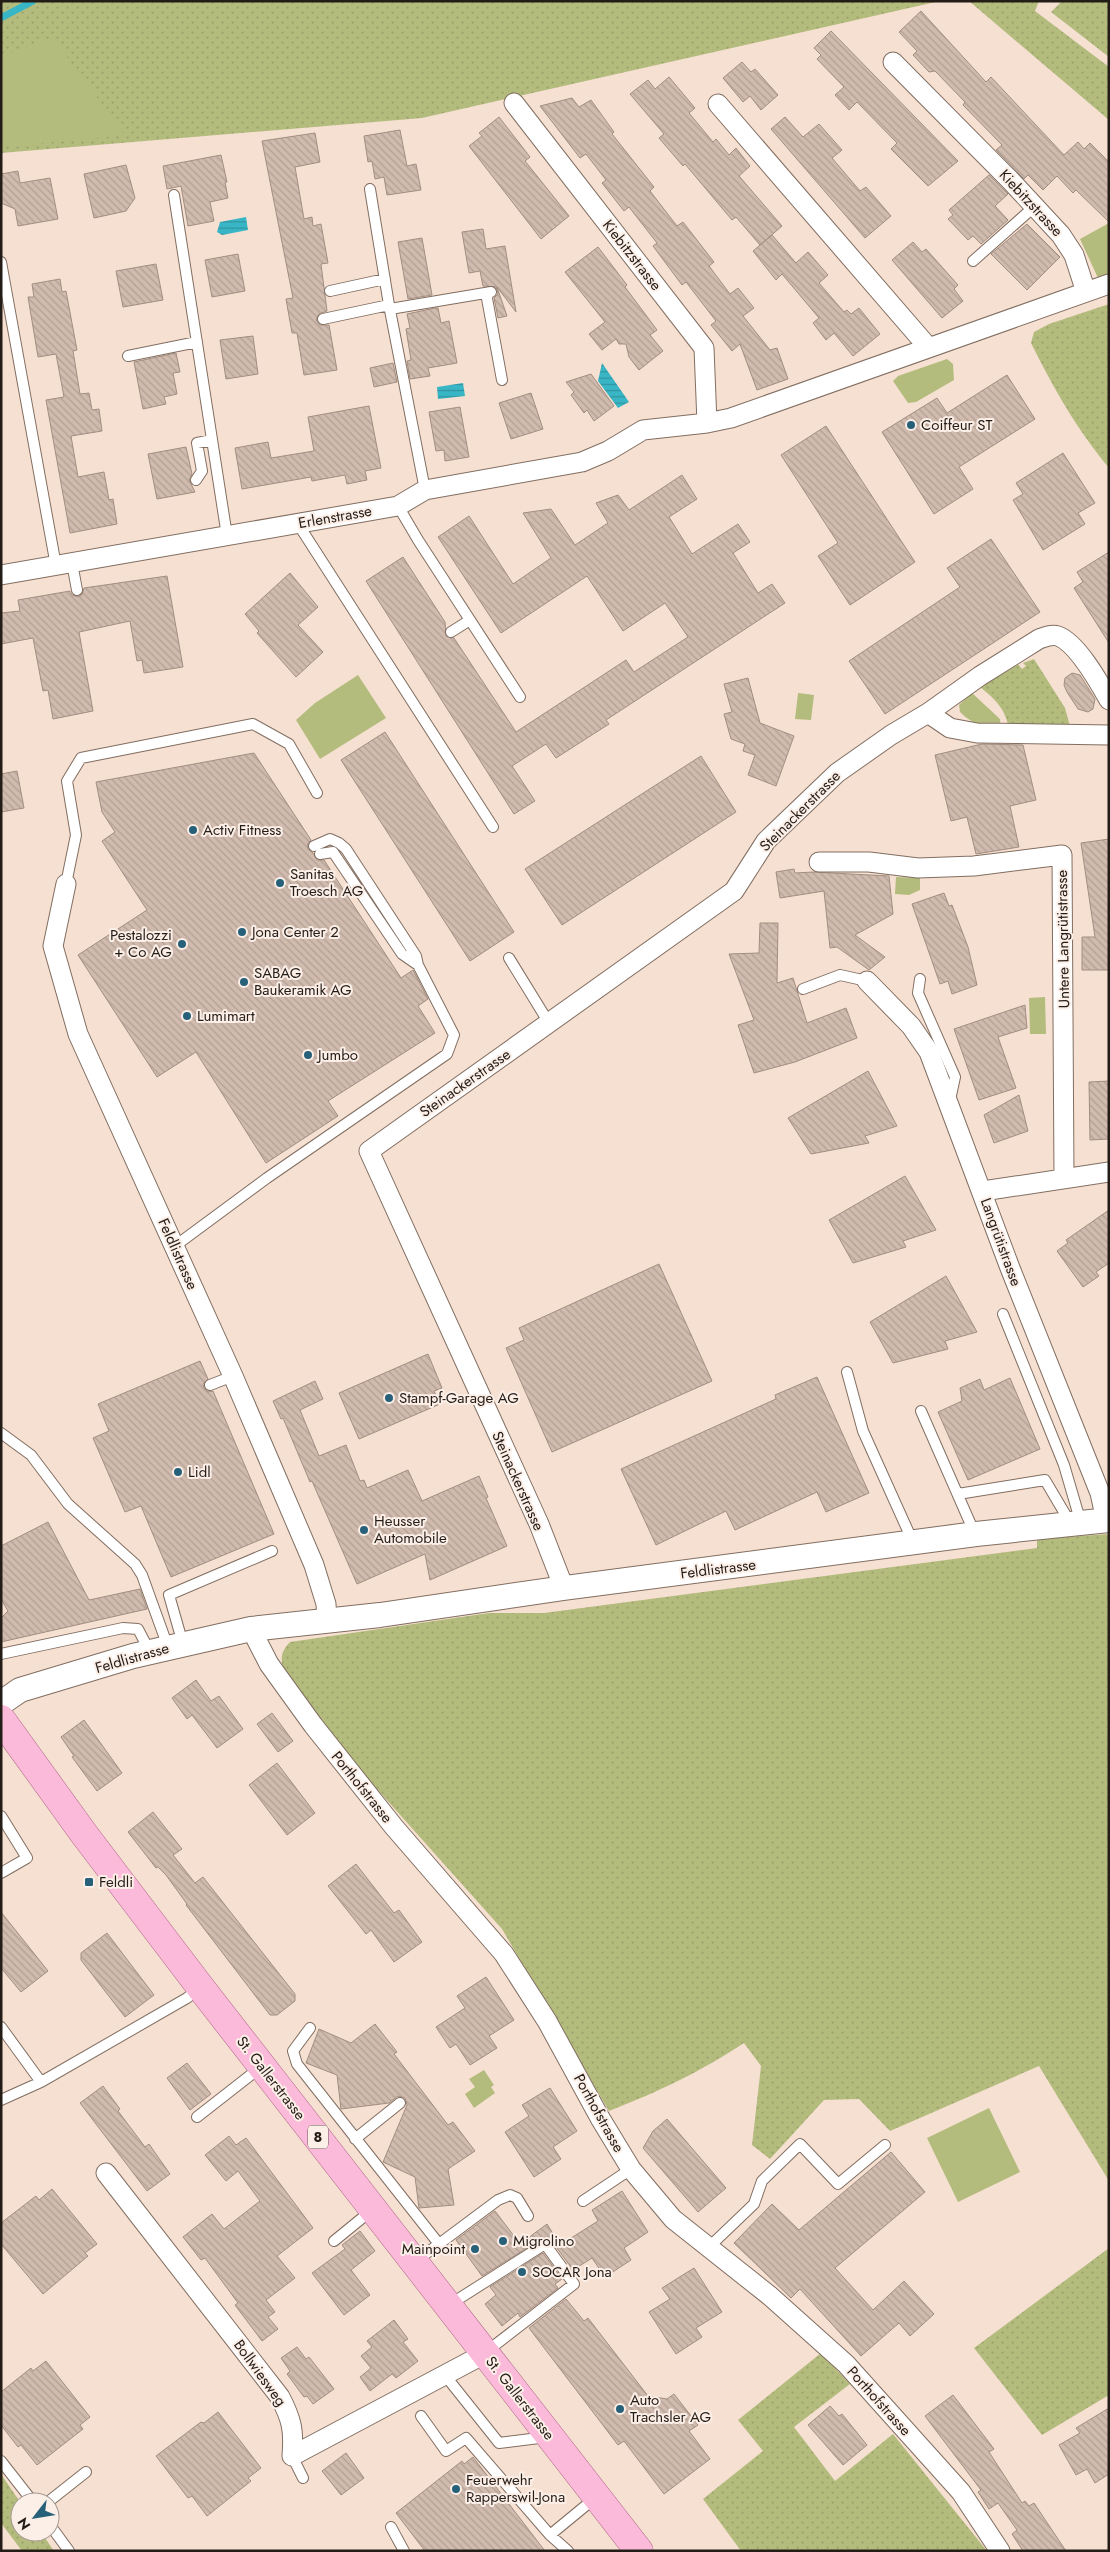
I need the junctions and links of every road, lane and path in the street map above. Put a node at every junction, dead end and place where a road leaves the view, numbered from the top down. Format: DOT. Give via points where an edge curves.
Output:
graph roads {
  1 [pos="893,62"];
  2 [pos="514,103"];
  3 [pos="718,104"];
  4 [pos="370,189"];
  5 [pos="174,195"];
  6 [pos="1034,206"];
  7 [pos="973,261"];
  8 [pos="1,262"];
  9 [pos="385,279"];
  10 [pos="1109,284"];
  11 [pos="330,291"];
  12 [pos="1086,292"];
  13 [pos="390,307"];
  14 [pos="323,319"];
  15 [pos="196,342"];
  16 [pos="928,347"];
  17 [pos="128,356"];
  18 [pos="502,380"];
  19 [pos="707,423"];
  20 [pos="212,440"];
  21 [pos="196,480"];
  22 [pos="425,490"];
  23 [pos="398,506"];
  24 [pos="298,524"];
  25 [pos="227,536"];
  26 [pos="64,564"];
  27 [pos="1,575"];
  28 [pos="77,590"];
  29 [pos="470,620"];
  30 [pos="451,632"];
  31 [pos="520,697"];
  32 [pos="1109,700"];
  33 [pos="928,713"];
  34 [pos="1109,735"];
  35 [pos="317,793"];
  36 [pos="493,827"];
  37 [pos="317,850"];
  38 [pos="820,862"];
  39 [pos="66,884"];
  40 [pos="509,958"];
  41 [pos="920,979"];
  42 [pos="868,981"];
  43 [pos="803,989"];
  44 [pos="549,1023"];
  45 [pos="949,1104"];
  46 [pos="1109,1172"];
  47 [pos="1064,1178"];
  48 [pos="983,1191"];
  49 [pos="174,1246"];
  50 [pos="1003,1314"];
  51 [pos="847,1372"];
  52 [pos="233,1376"];
  53 [pos="210,1385"];
  54 [pos="921,1410"];
  55 [pos="1,1433"];
  56 [pos="958,1494"];
  57 [pos="1108,1520"];
  58 [pos="1076,1524"];
  59 [pos="976,1534"];
  60 [pos="913,1543"];
  61 [pos="272,1551"];
  62 [pos="564,1588"];
  63 [pos="327,1621"];
  64 [pos="251,1629"];
  65 [pos="167,1648"];
  66 [pos="1,1654"];
  67 [pos="1,1704"];
  68 [pos="1,1719"];
  69 [pos="1,1816"];
  70 [pos="1,1873"];
  71 [pos="201,1988"];
  72 [pos="1,2027"];
  73 [pos="310,2028"];
  74 [pos="262,2066"];
  75 [pos="41,2082"];
  76 [pos="1,2100"];
  77 [pos="400,2103"];
  78 [pos="197,2117"];
  79 [pos="355,2139"];
  80 [pos="886,2145"];
  81 [pos="631,2169"];
  82 [pos="106,2173"];
  83 [pos="583,2201"];
  84 [pos="374,2208"];
  85 [pos="528,2216"];
  86 [pos="334,2241"];
  87 [pos="439,2244"];
  88 [pos="708,2248"];
  89 [pos="416,2262"];
  90 [pos="449,2305"];
  91 [pos="486,2353"];
  92 [pos="444,2374"];
  93 [pos="421,2416"];
  94 [pos="550,2437"];
  95 [pos="292,2456"];
  96 [pos="1,2461"];
  97 [pos="86,2472"];
  98 [pos="304,2478"];
  99 [pos="25,2492"];
  100 [pos="60,2493"];
  101 [pos="597,2496"];
  102 [pos="391,2527"];
  103 [pos="550,2535"];
  104 [pos="60,2539"];
  105 [pos="69,2551"];
  106 [pos="404,2551"];
  107 [pos="568,2551"];
  108 [pos="639,2551"];
  109 [pos="1000,2551"];
  1 -- 6 [label="street, Kiebitzstrasse"];
  2 -- 19 [label="street, Kiebitzstrasse" via="704,348"];
  3 -- 16 [label="street"];
  4 -- 9 [label="lane"];
  5 -- 15 [label="lane"];
  6 -- 7 [label="lane"];
  6 -- 12 [label="street, Kiebitzstrasse" via="1061,235 1074,255"];
  8 -- 26 [label="lane"];
  9 -- 11 [label="lane"];
  9 -- 13 [label="lane"];
  10 -- 12 [label="street"];
  12 -- 16 [label="street"];
  13 -- 14 [label="lane"];
  13 -- 18 [label="lane" via="488,292"];
  13 -- 22 [label="lane"];
  15 -- 17 [label="lane"];
  15 -- 20 [label="lane"];
  16 -- 19 [label="street" via="730,418"];
  19 -- 22 [label="street, Erlenstrasse" via="643,430 582,462"];
  20 -- 21 [label="lane" via="197,443 202,471"];
  20 -- 25 [label="lane"];
  22 -- 23 [label="street, Erlenstrasse"];
  23 -- 24 [label="street, Erlenstrasse"];
  23 -- 29 [label="lane"];
  24 -- 25 [label="street, Erlenstrasse"];
  24 -- 36 [label="lane"];
  25 -- 26 [label="street, Erlenstrasse"];
  26 -- 27 [label="street, Erlenstrasse"];
  26 -- 28 [label="lane"];
  29 -- 30 [label="lane"];
  29 -- 31 [label="lane"];
  32 -- 33 [label="street, Steinackerstrasse" via="1070,644 1058,636 1049,635 980,676"];
  33 -- 34 [label="street" via="950,728 978,733"];
  33 -- 44 [label="street, Steinackerstrasse" via="836,773 766,841 734,891"];
  35 -- 39 [label="lane" via="288,744 253,724 81,758 67,780 76,836"];
  37 -- 49 [label="lane" via="330,839 346,849 416,956 418,966 454,1035 448,1054"];
  38 -- 47 [label="street, Untere Langrütistrasse" via="869,862 918,868 974,866 1062,855"];
  39 -- 49 [label="street, Feldlistrasse" via="53,946 78,1034"];
  40 -- 44 [label="lane"];
  41 -- 45 [label="lane" via="918,993 955,1077"];
  42 -- 43 [label="lane" via="840,975"];
  42 -- 45 [label="street, Langrütistrasse" via="911,1026 929,1052"];
  44 -- 62 [label="street, Steinackerstrasse" via="369,1151"];
  45 -- 48 [label="street, Langrütistrasse"];
  46 -- 47 [label="street"];
  47 -- 48 [label="street"];
  48 -- 57 [label="street, Langrütistrasse"];
  49 -- 52 [label="street, Feldlistrasse"];
  50 -- 58 [label="lane" via="1064,1465"];
  51 -- 60 [label="lane" via="863,1430"];
  52 -- 53 [label="lane"];
  52 -- 63 [label="street, Feldlistrasse" via="314,1565 326,1604"];
  54 -- 56 [label="lane"];
  55 -- 65 [label="lane" via="30,1454 68,1504 135,1564 142,1575"];
  56 -- 58 [label="lane" via="1045,1480"];
  56 -- 59 [label="lane"];
  57 -- 58 [label="street, Feldlistrasse"];
  58 -- 59 [label="street, Feldlistrasse"];
  59 -- 60 [label="street, Feldlistrasse"];
  60 -- 62 [label="street, Feldlistrasse"];
  61 -- 65 [label="lane" via="169,1595"];
  62 -- 63 [label="street, Feldlistrasse"];
  63 -- 64 [label="street, Feldlistrasse"];
  64 -- 65 [label="street, Feldlistrasse"];
  64 -- 81 [label="street, Porthofstrasse" via="269,1664 313,1725 394,1827 504,1954 547,2021"];
  65 -- 66 [label="lane" via="138,1629 123,1628"];
  65 -- 67 [label="street, Feldlistrasse" via="20,1690"];
  68 -- 71 [label="main road, St. Gallerstrasse / 8"];
  69 -- 70 [label="lane" via="27,1858"];
  71 -- 74 [label="main road, St. Gallerstrasse / 8"];
  71 -- 75 [label="lane"];
  72 -- 75 [label="lane"];
  73 -- 79 [label="lane" via="293,2051 296,2064"];
  74 -- 78 [label="lane"];
  74 -- 84 [label="main road, St. Gallerstrasse / 8"];
  75 -- 76 [label="lane"];
  77 -- 79 [label="lane"];
  79 -- 87 [label="lane"];
  80 -- 88 [label="lane" via="838,2184 800,2144 762,2180 754,2204"];
  81 -- 83 [label="lane"];
  81 -- 88 [label="street, Porthofstrasse" via="673,2218"];
  82 -- 95 [label="street, Bollwiesweg" via="280,2397 291,2418"];
  84 -- 86 [label="lane"];
  84 -- 89 [label="main road, St. Gallerstrasse / 8"];
  85 -- 87 [label="lane" via="517,2198 510,2195 498,2200"];
  87 -- 89 [label="lane"];
  88 -- 109 [label="street, Porthofstrasse" via="770,2296 846,2364 960,2492"];
  89 -- 90 [label="main road, St. Gallerstrasse / 8"];
  90 -- 91 [label="main road, St. Gallerstrasse / 8"];
  90 -- 91 [label="lane" via="545,2244 574,2284"];
  91 -- 92 [label="street"];
  91 -- 94 [label="main road, St. Gallerstrasse / 8"];
  92 -- 94 [label="lane" via="499,2443"];
  92 -- 95 [label="street"];
  93 -- 103 [label="lane" via="446,2451 466,2438"];
  94 -- 101 [label="main road, St. Gallerstrasse / 8"];
  95 -- 98 [label="lane"];
  96 -- 99 [label="lane"];
  97 -- 100 [label="lane"];
  101 -- 103 [label="lane"];
  101 -- 108 [label="main road, St. Gallerstrasse / 8"];
  102 -- 106 [label="lane"];
  103 -- 107 [label="lane"];
  104 -- 105 [label="lane"];
}
